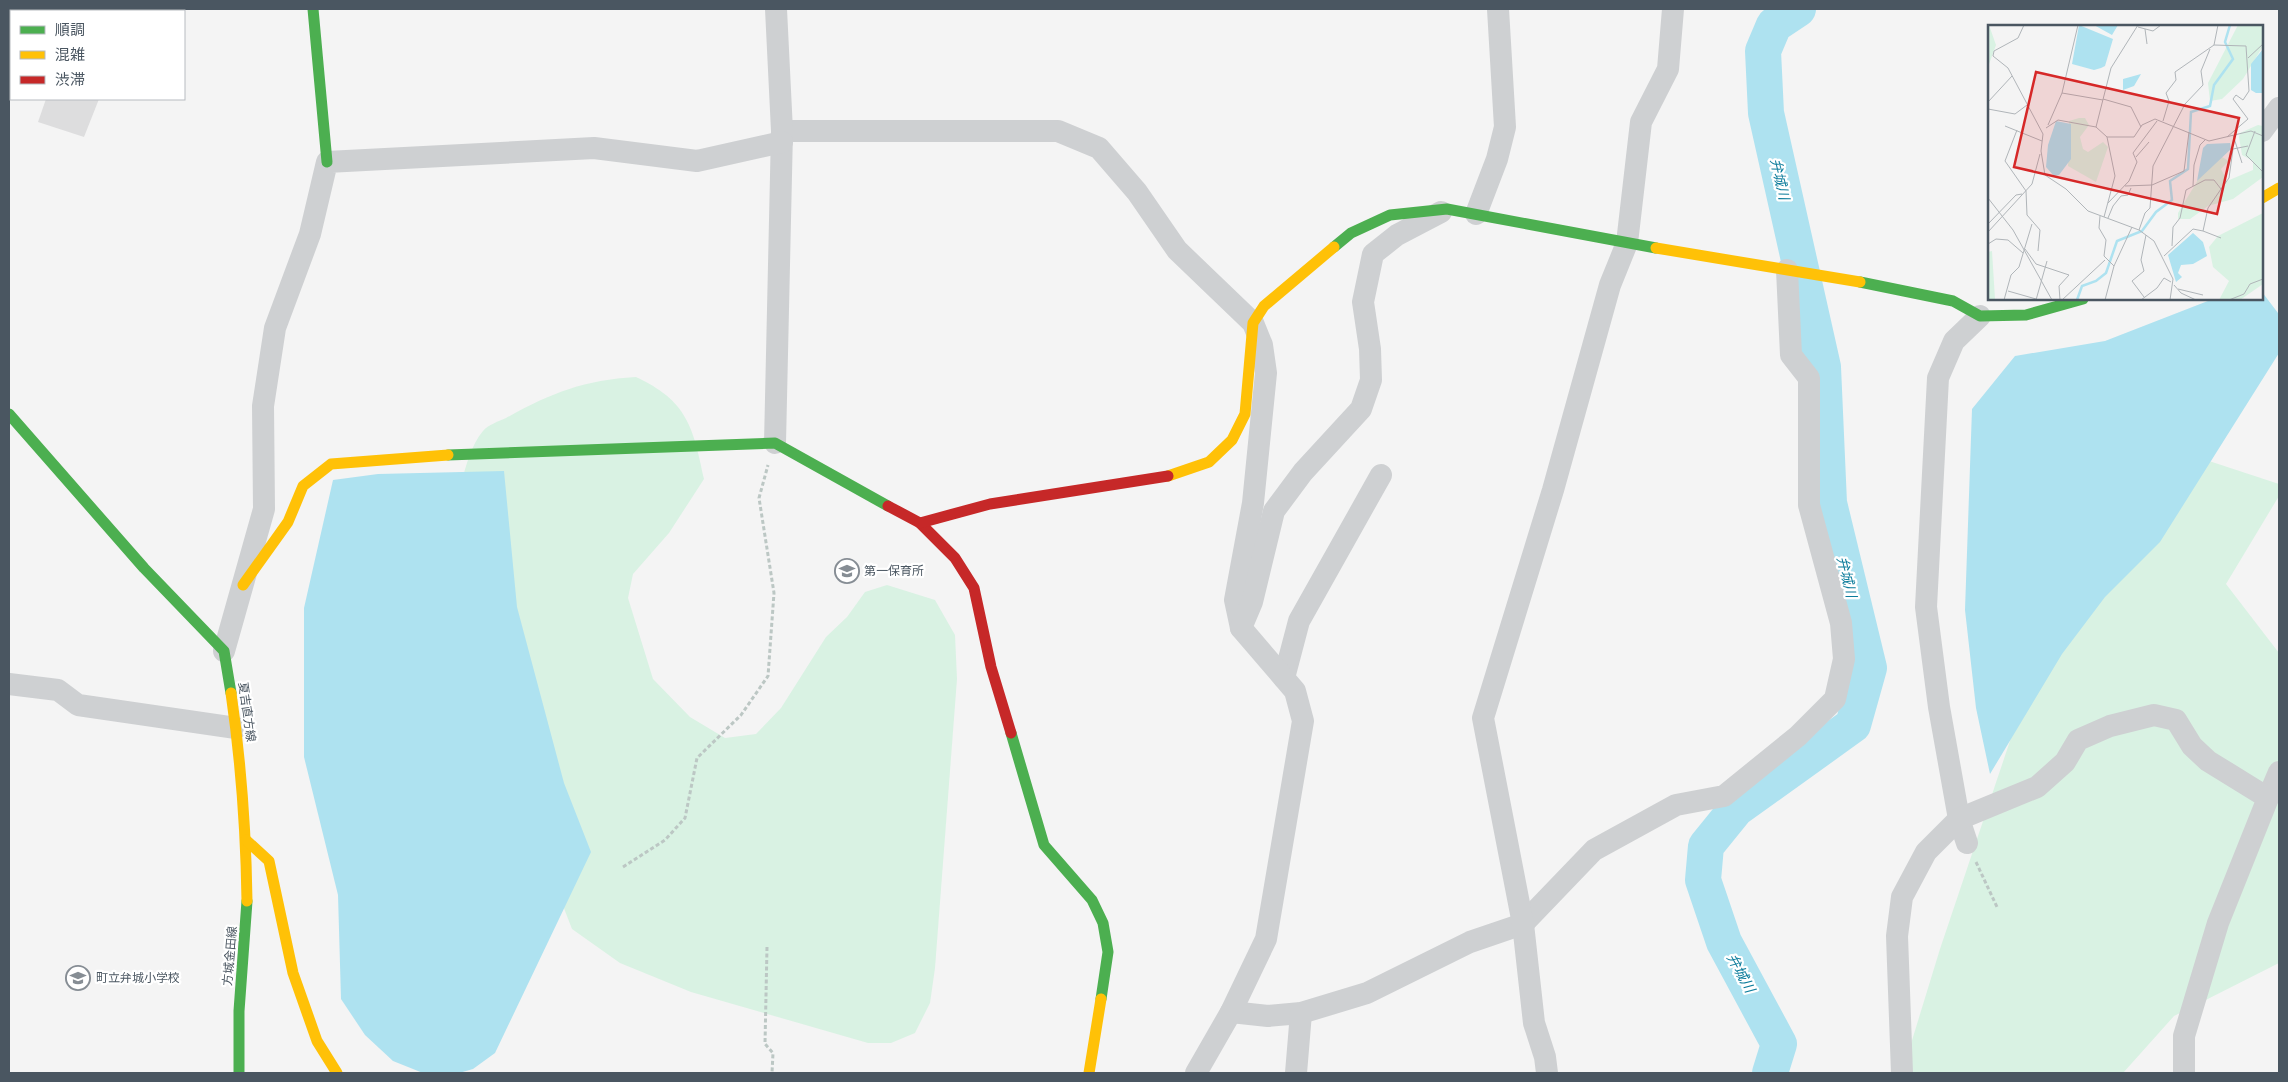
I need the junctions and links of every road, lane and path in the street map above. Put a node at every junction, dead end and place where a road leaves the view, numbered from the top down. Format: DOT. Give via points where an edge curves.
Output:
graph roads {
  1 [pos="313,9"];
  2 [pos="776,9"];
  3 [pos="1498,9"];
  4 [pos="1673,9"];
  5 [pos="2279,108"];
  6 [pos="2263,129"];
  7 [pos="782,136"];
  8 [pos="327,162"];
  9 [pos="1447,208"];
  10 [pos="1476,214"];
  11 [pos="1627,243"];
  12 [pos="1787,270"];
  13 [pos="2079,300"];
  14 [pos="1980,316"];
  15 [pos="1253,323"];
  16 [pos="9,414"];
  17 [pos="775,443"];
  18 [pos="1381,475"];
  19 [pos="920,523"];
  20 [pos="243,585"];
  21 [pos="1241,628"];
  22 [pos="224,651"];
  23 [pos="1284,678"];
  24 [pos="9,684"];
  25 [pos="236,728"];
  26 [pos="2279,772"];
  27 [pos="2268,798"];
  28 [pos="1959,819"];
  29 [pos="246,840"];
  30 [pos="1967,843"];
  31 [pos="623,867"];
  32 [pos="1997,906"];
  33 [pos="1523,924"];
  34 [pos="767,947"];
  35 [pos="1231,1012"];
  36 [pos="1301,1013"];
  37 [pos="239,1073"];
  38 [pos="337,1073"];
  39 [pos="772,1073"];
  40 [pos="1089,1073"];
  41 [pos="1196,1073"];
  42 [pos="1296,1073"];
  43 [pos="1547,1073"];
  44 [pos="1902,1073"];
  45 [pos="2184,1073"];
  1 -- 8 [label="street"];
  2 -- 7 [label="street"];
  3 -- 10 [label="street" via="1505,127 1497,159"];
  4 -- 11 [label="street" via="1668,69 1641,122"];
  5 -- 6 [label="street"];
  7 -- 8 [label="street" via="697,161 594,148"];
  7 -- 15 [label="street" via="1058,131 1099,148 1137,192 1177,250"];
  7 -- 17 [label="street"];
  8 -- 20 [label="street" via="310,234 275,328 262,406 264,509"];
  9 -- 10 [label="street"];
  9 -- 15 [label="street" via="1390,215 1351,233 1264,306"];
  9 -- 21 [label="street" via="1397,235 1373,254 1363,302 1371,380 1360,409 1303,472 1274,511 1252,602"];
  10 -- 11 [label="street"];
  11 -- 12 [label="street"];
  11 -- 33 [label="street" via="1610,285 1553,490 1483,718"];
  12 -- 14 [label="street" via="1954,301"];
  12 -- 33 [label="street" via="1791,355 1809,378 1809,505 1841,623 1844,658 1835,699 1798,736 1724,796 1676,805 1594,850"];
  13 -- 14 [label="street" via="2026,315"];
  14 -- 28 [label="street" via="1954,341 1938,378 1926,607 1939,707"];
  15 -- 19 [label="street" via="1246,414 1232,440 1209,462 1169,476 990,504"];
  15 -- 21 [label="street" via="1262,345 1266,373 1253,503 1235,600"];
  16 -- 22 [label="street" via="144,568"];
  17 -- 19 [label="street"];
  17 -- 20 [label="street" via="457,454 331,464 303,486 288,522"];
  17 -- 31 [label="path" via="758,498 774,592 768,676 741,715 697,758 685,818 665,840"];
  18 -- 23 [label="street" via="1299,621"];
  19 -- 40 [label="street" via="955,558 974,588 991,667 1044,845 1092,900 1103,923 1108,952"];
  20 -- 22 [label="street"];
  21 -- 23 [label="street"];
  22 -- 25 [label="street, 夏吉直方線"];
  23 -- 35 [label="street" via="1295,691 1303,721 1266,938"];
  24 -- 25 [label="street" via="58,690 78,705"];
  25 -- 29 [label="street, 夏吉直方線"];
  26 -- 27 [label="street"];
  27 -- 28 [label="street" via="2208,761 2192,746 2176,720 2154,715 2110,726 2078,740 2065,762 2038,787"];
  27 -- 45 [label="street" via="2218,923 2184,1036"];
  28 -- 30 [label="street"];
  28 -- 44 [label="street" via="1926,852 1902,897 1897,936"];
  29 -- 37 [label="street, 方城金田線" via="247,914 239,1011"];
  29 -- 38 [label="street" via="269,861 293,972 317,1041"];
  30 -- 32 [label="path"];
  33 -- 36 [label="street" via="1470,942 1367,993"];
  33 -- 43 [label="street" via="1534,1023"];
  34 -- 39 [label="path" via="765,1044 773,1053"];
  35 -- 36 [label="street" via="1268,1016"];
  35 -- 41 [label="street"];
  36 -- 42 [label="street"];
}
